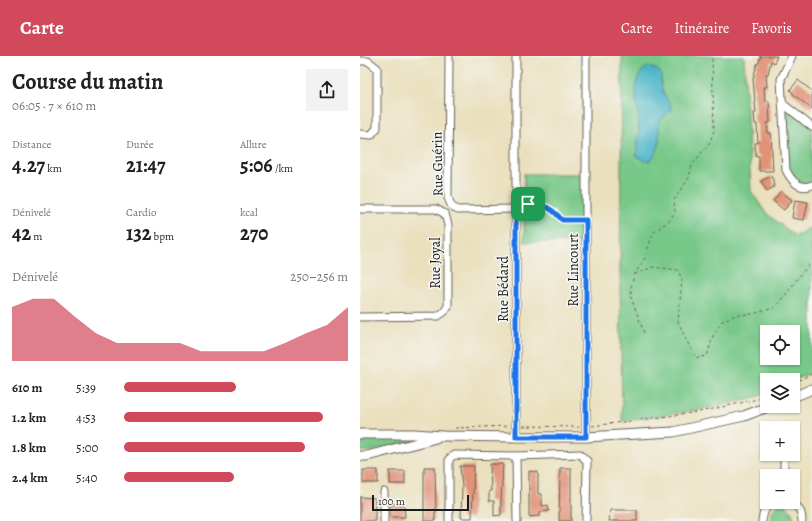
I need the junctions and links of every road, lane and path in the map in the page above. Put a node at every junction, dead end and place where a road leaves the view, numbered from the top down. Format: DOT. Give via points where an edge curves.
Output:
graph roads {
  1 [pos="449,56"];
  2 [pos="516,56"];
  3 [pos="586,56"];
  4 [pos="712,56"];
  5 [pos="792,56"];
  6 [pos="360,61"];
  7 [pos="782,103"];
  8 [pos="812,126"];
  9 [pos="360,134"];
  10 [pos="812,185"];
  11 [pos="360,209"];
  12 [pos="516,209"];
  13 [pos="586,220"];
  14 [pos="812,262"];
  15 [pos="634,275"];
  16 [pos="360,317"];
  17 [pos="644,333"];
  18 [pos="812,374"];
  19 [pos="800,380"];
  20 [pos="812,389"];
  21 [pos="800,394"];
  22 [pos="760,398"];
  23 [pos="760,410"];
  24 [pos="516,426"];
  25 [pos="586,427"];
  26 [pos="451,428"];
  27 [pos="360,434"];
  28 [pos="443,436"];
  29 [pos="516,437"];
  30 [pos="586,437"];
  31 [pos="360,456"];
  32 [pos="516,456"];
  33 [pos="384,492"];
  34 [pos="765,509"];
  35 [pos="799,509"];
  36 [pos="384,521"];
  37 [pos="449,521"];
  38 [pos="517,521"];
  39 [pos="586,521"];
  40 [pos="762,521"];
  41 [pos="802,521"];
  1 -- 12 [label="street, Rue Guérin" via="448,198 452,207 458,210"];
  2 -- 12 [label="street, Rue Bédard"];
  3 -- 13 [label="street, Rue Lincourt"];
  4 -- 15 [label="path" via="714,131 710,142 692,165 689,178 674,200 674,212 670,220 653,233 645,258"];
  5 -- 7 [label="street" via="781,80"];
  6 -- 9 [label="street" via="368,61 376,68 377,128 371,135"];
  7 -- 8 [label="street"];
  7 -- 10 [label="street" via="786,170 800,187"];
  11 -- 16 [label="street, Rue Joyal" via="436,209 445,214 448,225 449,261 448,306 438,316"];
  12 -- 13 [label="path" via="528,204 543,205 554,211 562,220"];
  12 -- 24 [label="street, Rue Bédard"];
  13 -- 25 [label="street, Rue Lincourt"];
  14 -- 15 [label="path" via="774,308 736,315 722,321 707,356 696,358 678,321 682,280 678,270 653,267"];
  15 -- 17 [label="path" via="630,288 631,297"];
  18 -- 19 [label="path"];
  20 -- 21 [label="main road"];
  22 -- 25 [label="path" via="699,412"];
  23 -- 30 [label="main road" via="744,416 672,432"];
  24 -- 25 [label="path"];
  24 -- 26 [label="path"];
  24 -- 29 [label="street, Rue Bédard"];
  25 -- 30 [label="street, Rue Lincourt"];
  27 -- 28 [label="main road"];
  28 -- 29 [label="main road"];
  28 -- 31 [label="main road"];
  29 -- 30 [label="main road"];
  32 -- 37 [label="street" via="454,455 449,459"];
  32 -- 38 [label="street"];
  32 -- 39 [label="street" via="580,454 587,461"];
  33 -- 36 [label="street"];
  34 -- 40 [label="street"];
  35 -- 41 [label="street"];
}
